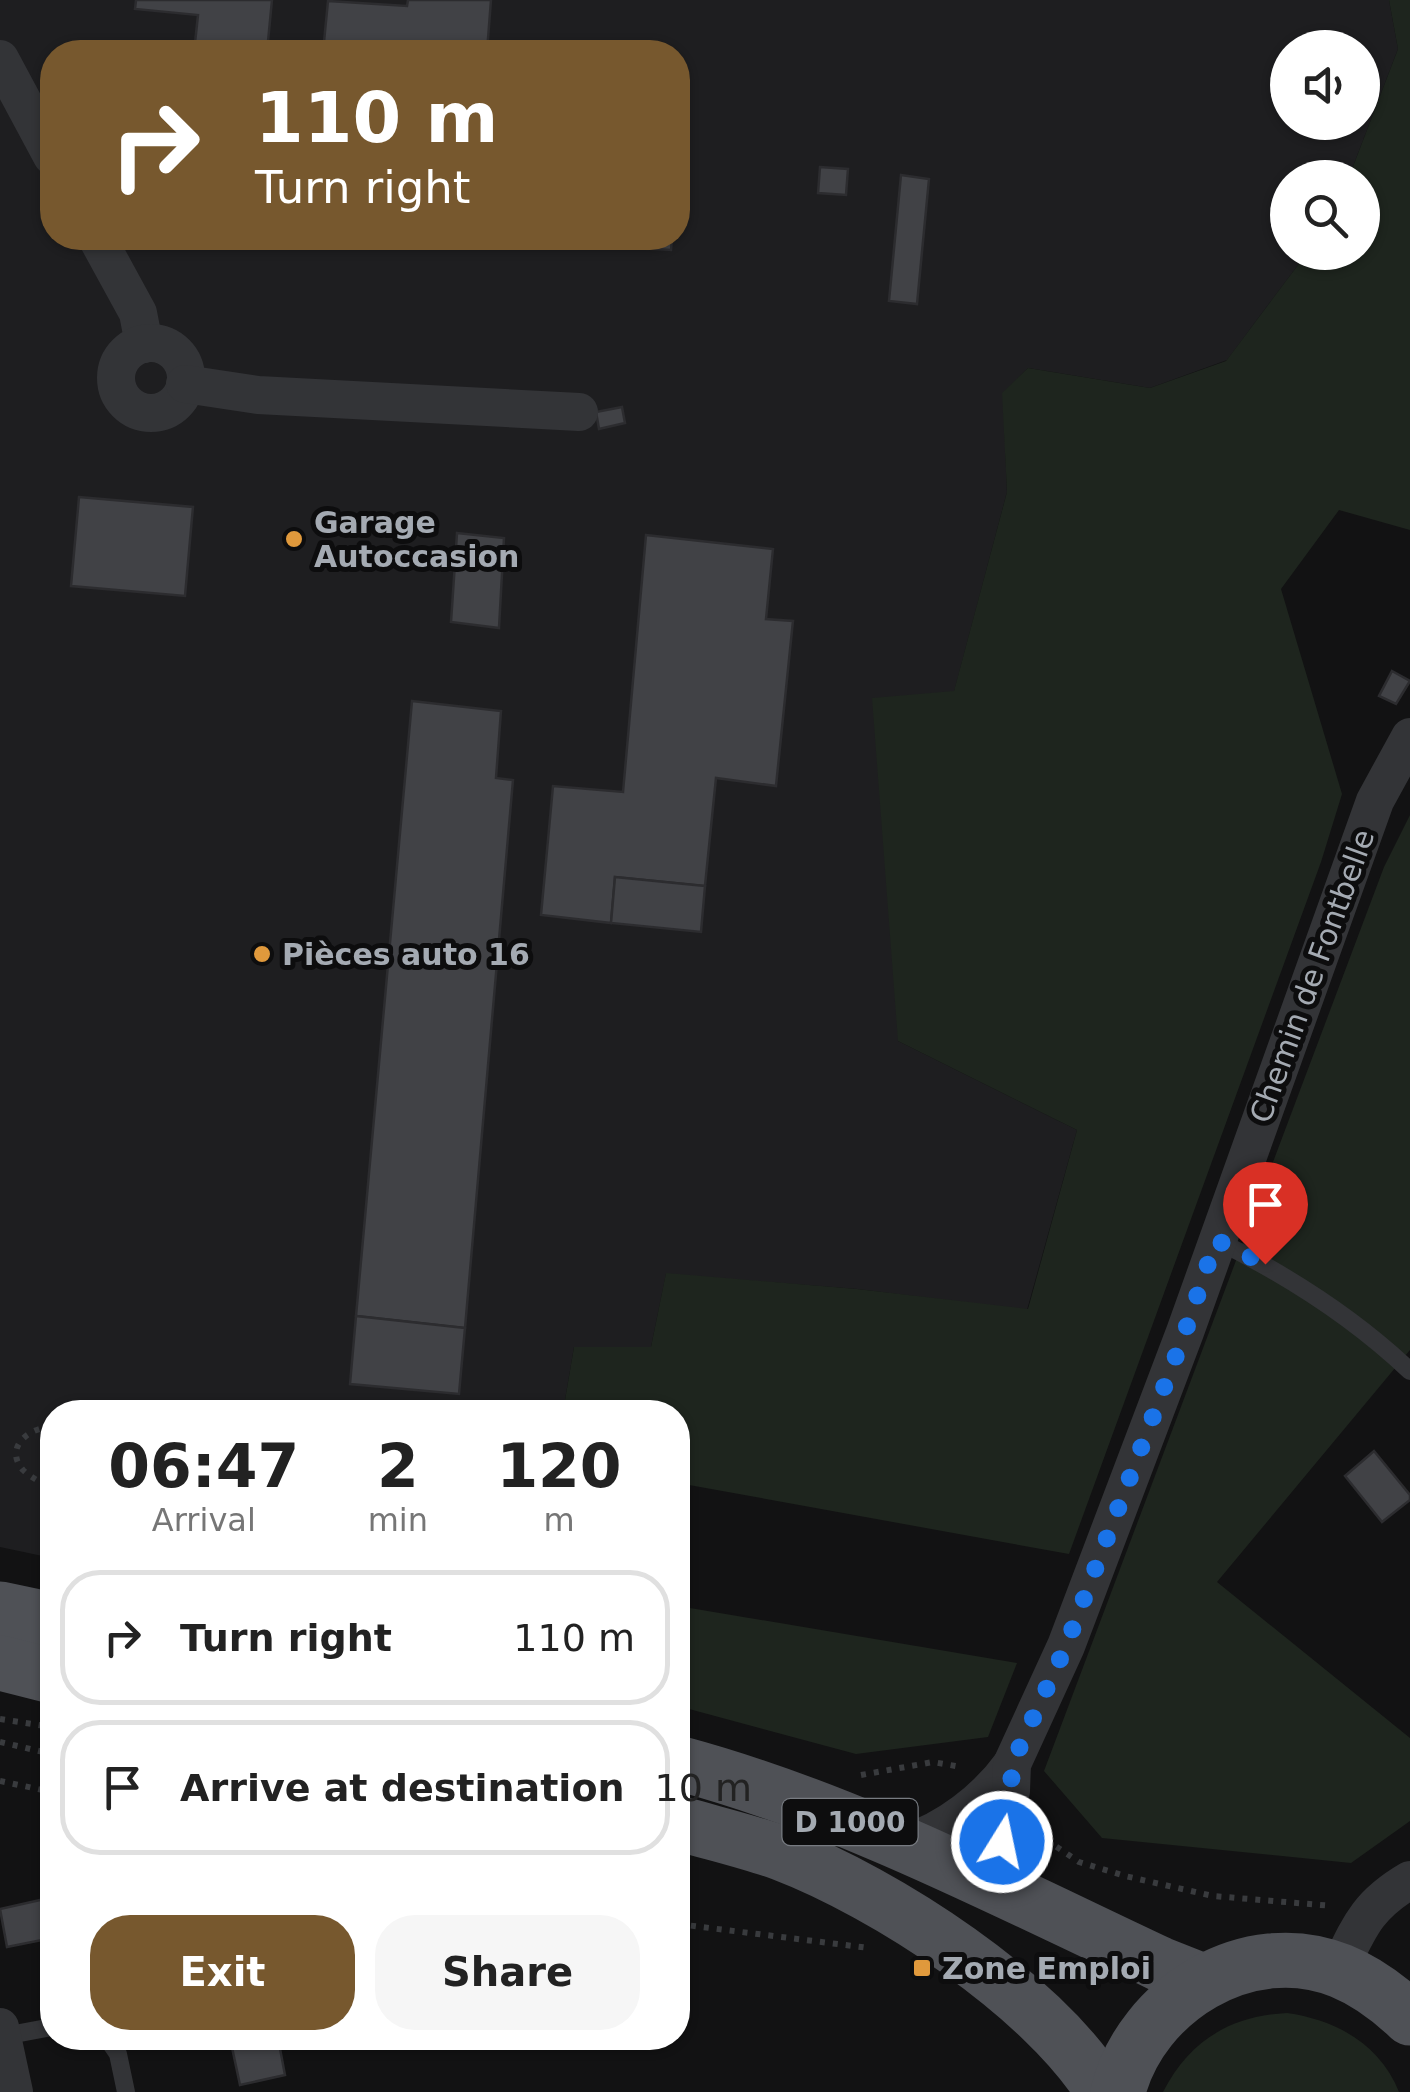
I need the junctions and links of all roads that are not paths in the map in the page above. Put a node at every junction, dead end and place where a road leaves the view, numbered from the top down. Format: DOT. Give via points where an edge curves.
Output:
graph roads {
  1 [pos="0,59"];
  2 [pos="40,134"];
  3 [pos="104,250"];
  4 [pos="144,344"];
  5 [pos="185,384"];
  6 [pos="579,412"];
  7 [pos="1410,736"];
  8 [pos="1216,1240"];
  9 [pos="1410,1371"];
  10 [pos="0,1609"];
  11 [pos="40,1617"];
  12 [pos="0,1664"];
  13 [pos="40,1673"];
  14 [pos="690,1766"];
  15 [pos="1007,1779"];
  16 [pos="690,1827"];
  17 [pos="904,1844"];
  18 [pos="1410,1880"];
  19 [pos="1017,1896"];
  20 [pos="1349,1946"];
  21 [pos="1203,1981"];
  22 [pos="1410,2018"];
  23 [pos="40,2027"];
  24 [pos="2,2032"];
  25 [pos="115,2050"];
  26 [pos="14,2092"];
  27 [pos="126,2092"];
  28 [pos="1102,2092"];
  29 [pos="1118,2092"];
  1 -- 2 [label="street"];
  3 -- 4 [label="street" via="138,312"];
  4 -- 5 [label="street" via="174,352"];
  4 -- 5 [label="street" via="118,366 118,391 127,404 161,411"];
  5 -- 6 [label="street" via="258,395"];
  7 -- 8 [label="street, Chemin de Fontbelle" via="1376,801"];
  8 -- 9 [label="lane" via="1265,1264"];
  8 -- 15 [label="street, Chemin de Fontbelle" via="1066,1646"];
  10 -- 11 [label="main road"];
  12 -- 13 [label="main road"];
  14 -- 17 [label="main road, D 1000"];
  15 -- 17 [label="street" via="934,1834"];
  15 -- 19 [label="street, Chemin de Fontbelle" via="1002,1842"];
  16 -- 28 [label="main road, D 1000" via="781,1853 933,1934 1049,2027"];
  17 -- 19 [label="main road, D 1000"];
  18 -- 20 [label="street" via="1390,1892"];
  19 -- 21 [label="main road, D 1000"];
  20 -- 21 [label="main road" via="1247,1965"];
  20 -- 22 [label="main road"];
  21 -- 29 [label="main road" via="1143,2035"];
  23 -- 24 [label="lane"];
  24 -- 26 [label="street"];
  25 -- 27 [label="lane"];
}
